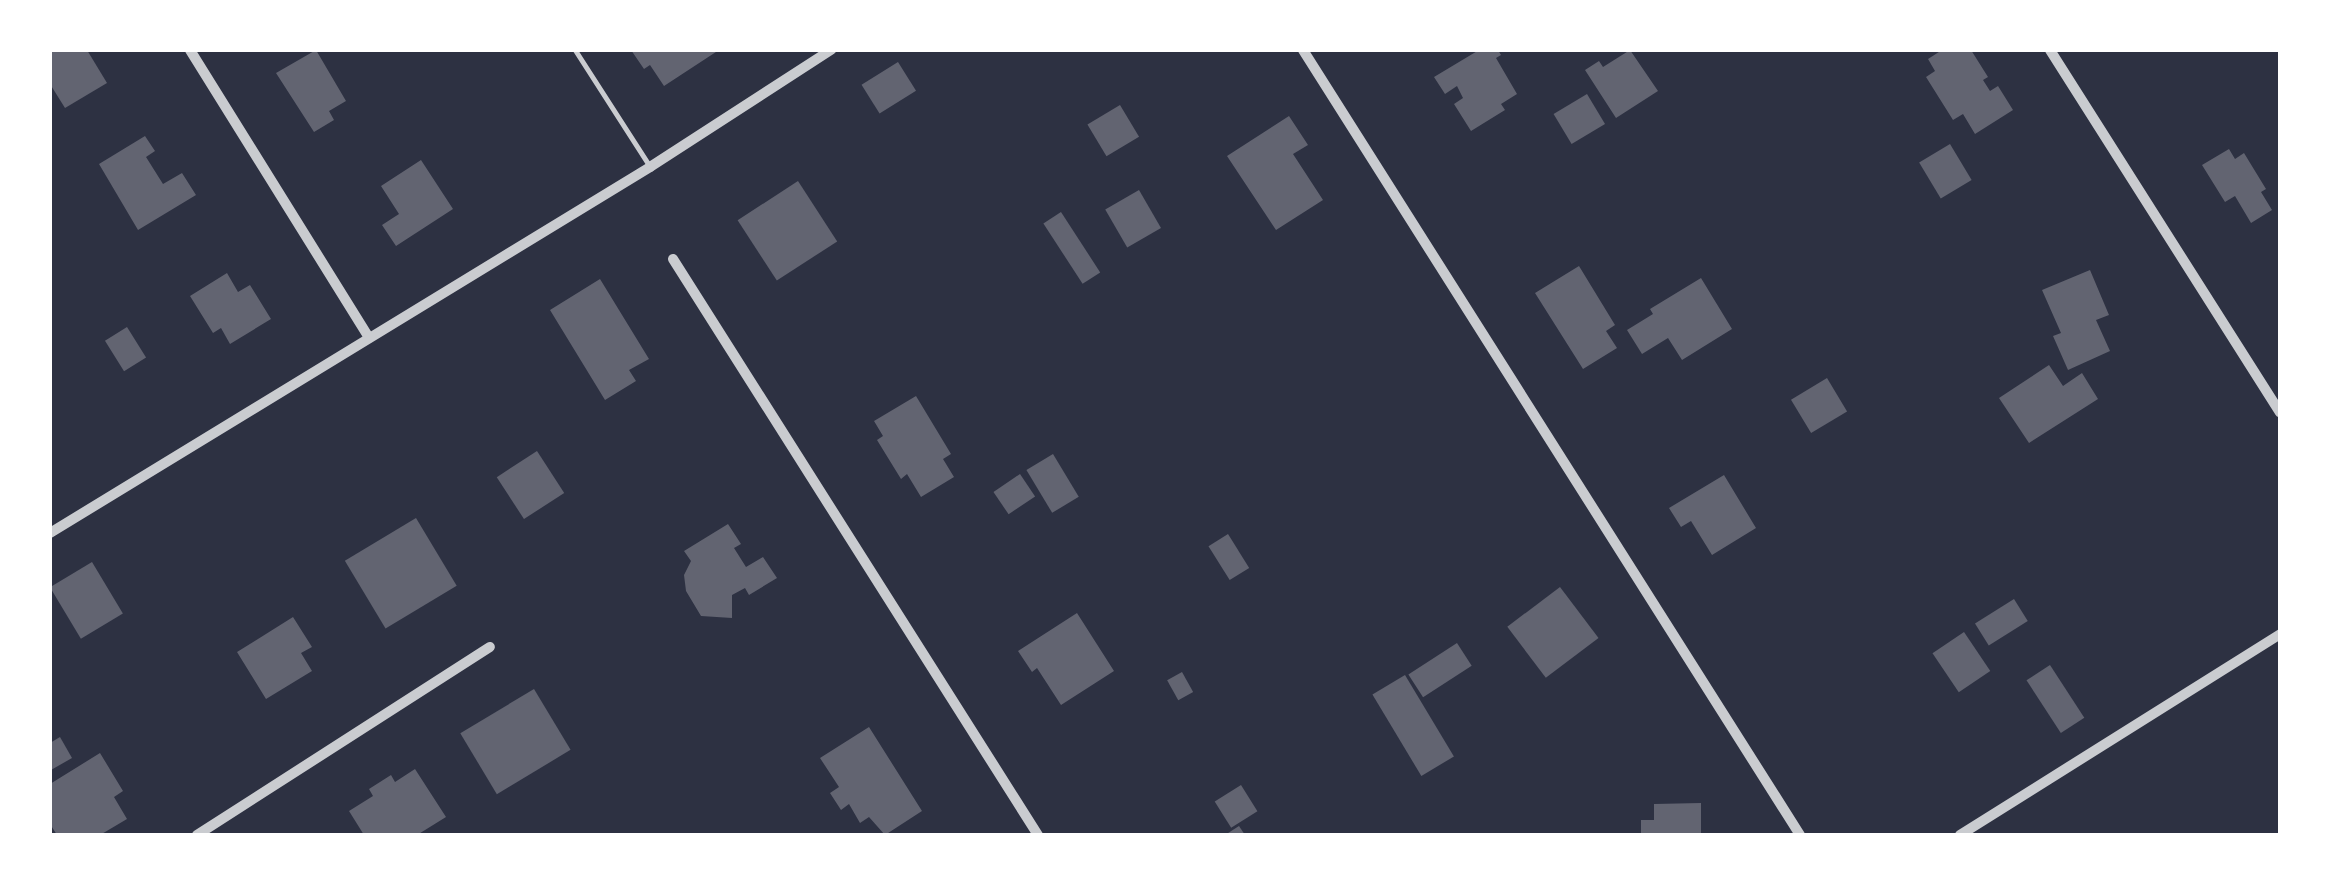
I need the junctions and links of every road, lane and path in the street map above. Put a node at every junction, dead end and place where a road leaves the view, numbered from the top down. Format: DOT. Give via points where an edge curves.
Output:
graph roads {
  1 [pos="190,50"];
  2 [pos="575,50"];
  3 [pos="831,50"];
  4 [pos="1303,50"];
  5 [pos="2050,50"];
  6 [pos="650,167"];
  7 [pos="673,259"];
  8 [pos="369,338"];
  9 [pos="2280,412"];
  10 [pos="50,533"];
  11 [pos="2280,634"];
  12 [pos="490,647"];
  13 [pos="197,835"];
  14 [pos="1038,835"];
  15 [pos="1800,835"];
  16 [pos="1960,835"];
  1 -- 8 [label="street"];
  2 -- 6 [label="lane"];
  3 -- 6 [label="street"];
  4 -- 15 [label="street"];
  5 -- 9 [label="street"];
  6 -- 8 [label="street"];
  7 -- 14 [label="street"];
  8 -- 10 [label="street"];
  11 -- 16 [label="street"];
  12 -- 13 [label="street"];
}
